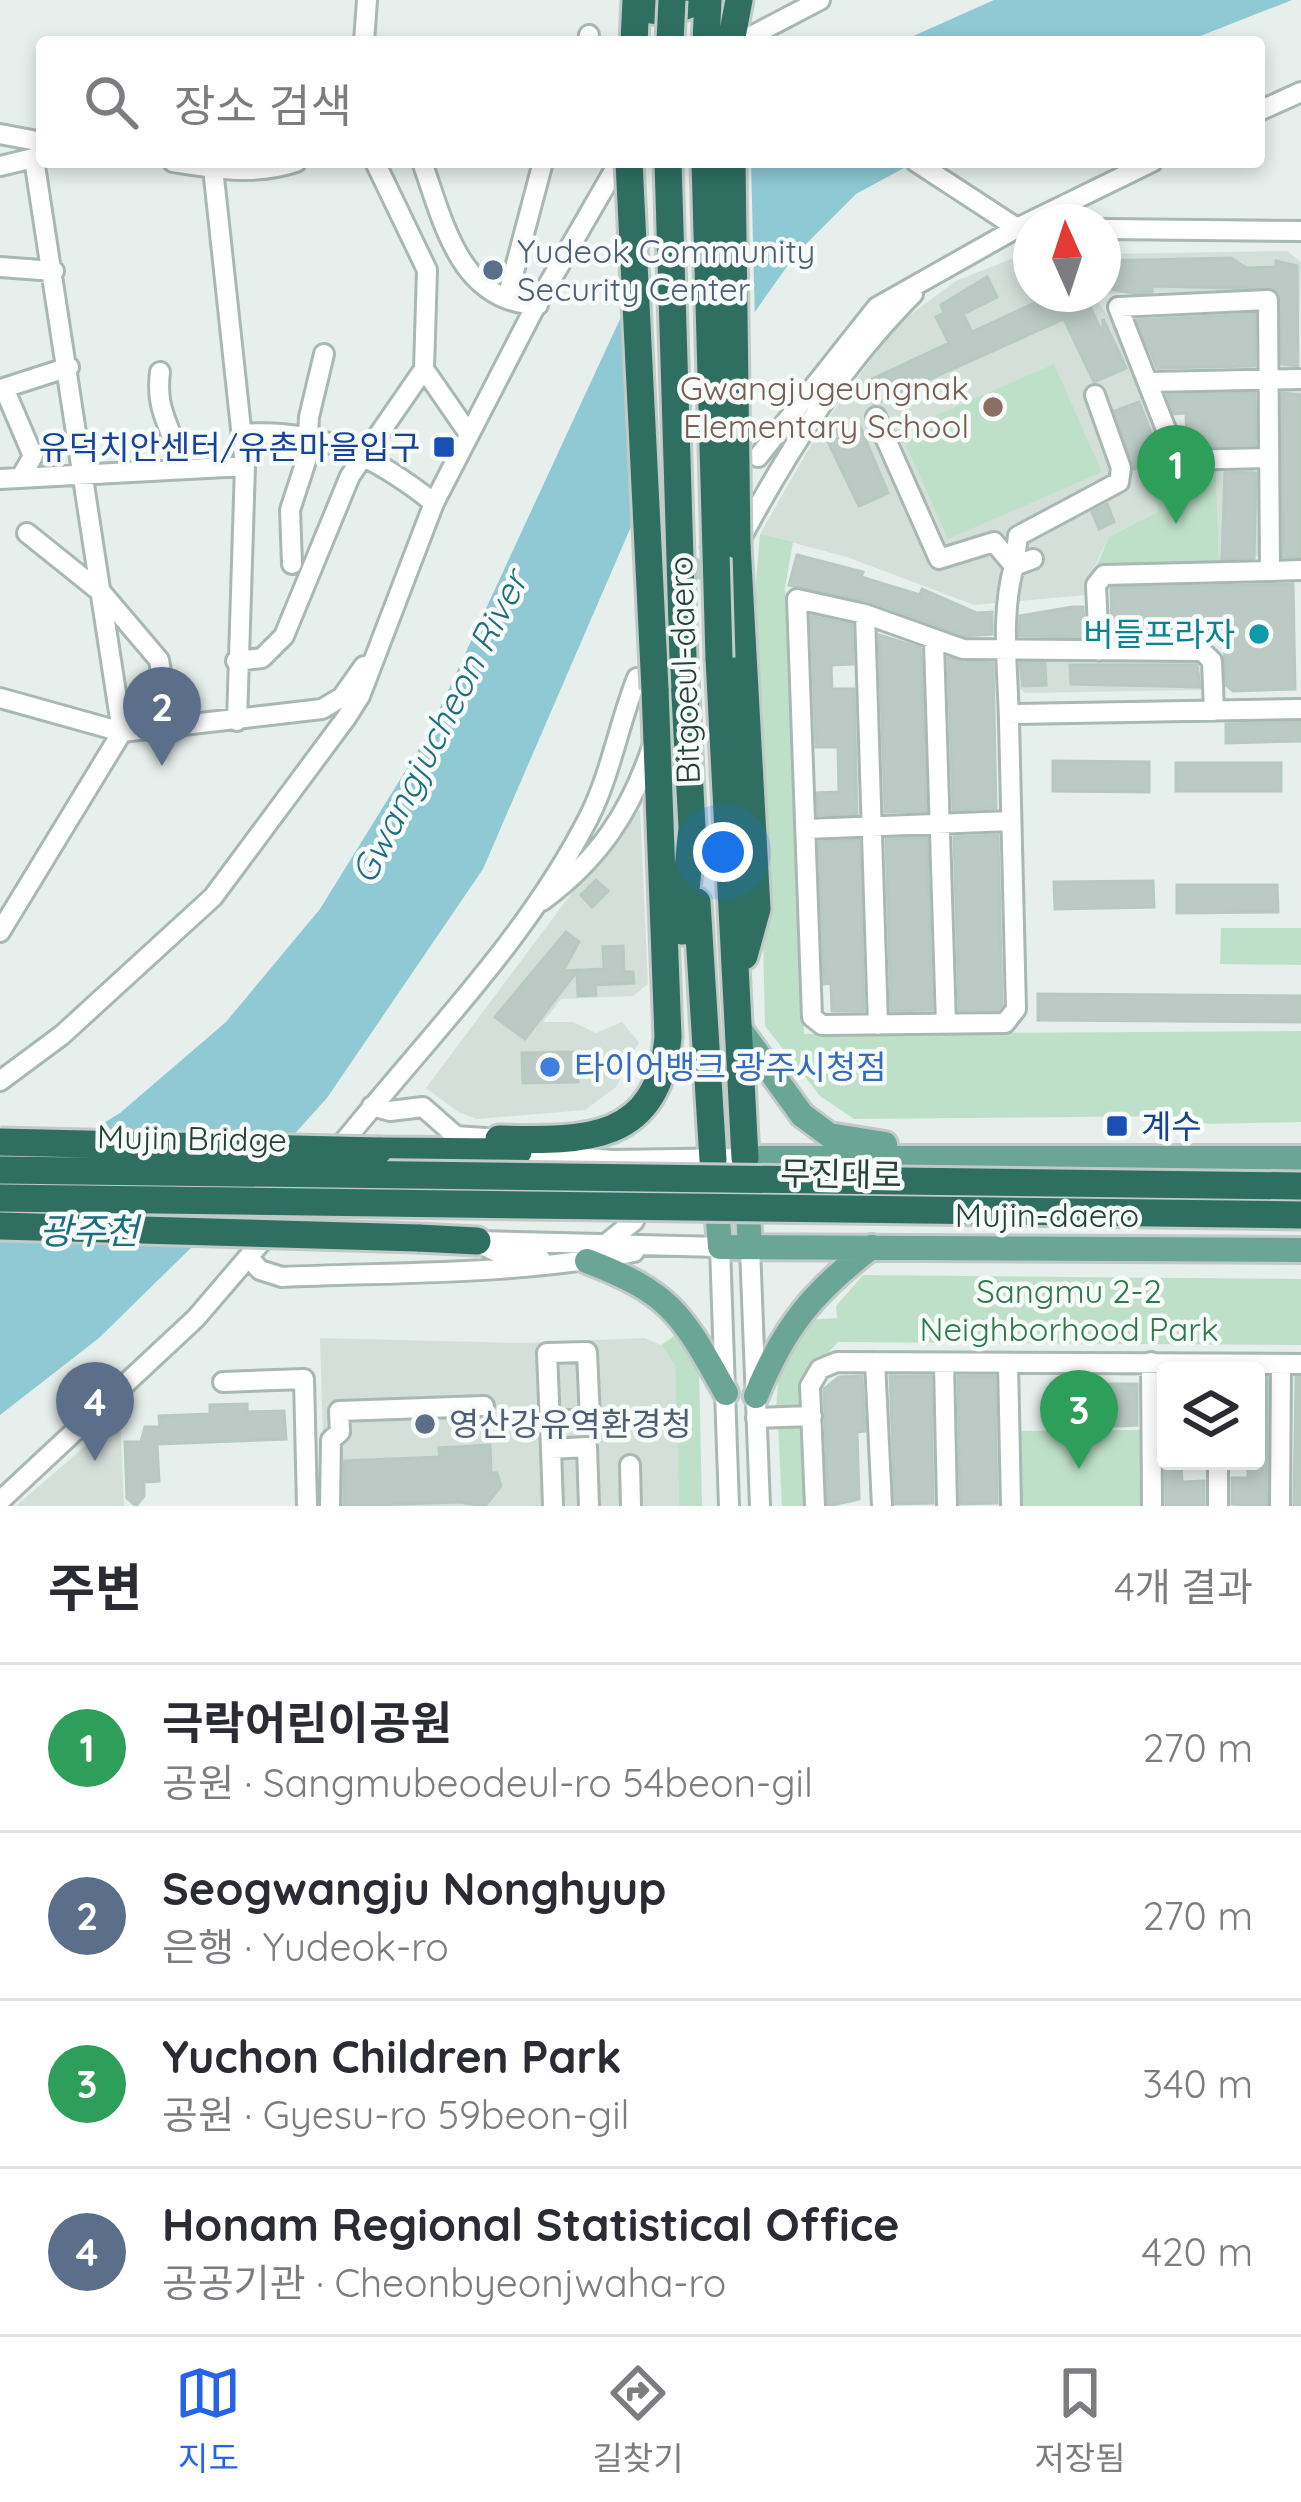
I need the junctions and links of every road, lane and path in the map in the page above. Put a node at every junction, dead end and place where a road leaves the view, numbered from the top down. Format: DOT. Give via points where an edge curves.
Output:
graph roads {
  1 [pos="367,0"];
  2 [pos="672,0"];
  3 [pos="698,0"];
  4 [pos="708,0"];
  5 [pos="739,0"];
  6 [pos="820,0"];
  7 [pos="636,3"];
  8 [pos="364,36"];
  9 [pos="634,36"];
  10 [pos="670,36"];
  11 [pos="706,36"];
  12 [pos="736,36"];
  13 [pos="748,36"];
  14 [pos="1296,98"];
  15 [pos="1265,109"];
  16 [pos="0,134"];
  17 [pos="36,152"];
  18 [pos="0,166"];
  19 [pos="38,168"];
  20 [pos="213,168"];
  21 [pos="278,168"];
  22 [pos="378,168"];
  23 [pos="424,168"];
  24 [pos="541,168"];
  25 [pos="616,168"];
  26 [pos="629,168"];
  27 [pos="668,168"];
  28 [pos="705,168"];
  29 [pos="732,168"];
  30 [pos="926,168"];
  31 [pos="1140,168"];
  32 [pos="1071,204"];
  33 [pos="1013,221"];
  34 [pos="1121,229"];
  35 [pos="1301,231"];
  36 [pos="1013,234"];
  37 [pos="0,267"];
  38 [pos="54,271"];
  39 [pos="925,282"];
  40 [pos="506,298"];
  41 [pos="538,305"];
  42 [pos="324,354"];
  43 [pos="69,367"];
  44 [pos="424,369"];
  45 [pos="160,372"];
  46 [pos="1268,379"];
  47 [pos="1301,379"];
  48 [pos="1151,382"];
  49 [pos="1095,395"];
  50 [pos="876,417"];
  51 [pos="243,434"];
  52 [pos="469,434"];
  53 [pos="308,436"];
  54 [pos="363,452"];
  55 [pos="758,457"];
  56 [pos="1268,458"];
  57 [pos="245,466"];
  58 [pos="175,469"];
  59 [pos="86,472"];
  60 [pos="10,478"];
  61 [pos="434,503"];
  62 [pos="27,533"];
  63 [pos="737,545"];
  64 [pos="1023,562"];
  65 [pos="292,564"];
  66 [pos="1301,570"];
  67 [pos="1270,571"];
  68 [pos="103,594"];
  69 [pos="866,614"];
  70 [pos="934,643"];
  71 [pos="376,647"];
  72 [pos="1100,651"];
  73 [pos="1007,652"];
  74 [pos="236,661"];
  75 [pos="646,684"];
  76 [pos="0,698"];
  77 [pos="1301,709"];
  78 [pos="1214,711"];
  79 [pos="1009,714"];
  80 [pos="237,721"];
  81 [pos="171,729"];
  82 [pos="122,732"];
  83 [pos="656,736"];
  84 [pos="1011,821"];
  85 [pos="939,823"];
  86 [pos="872,826"];
  87 [pos="692,828"];
  88 [pos="806,829"];
  89 [pos="0,892"];
  90 [pos="19,900"];
  91 [pos="531,910"];
  92 [pos="0,932"];
  93 [pos="739,977"];
  94 [pos="946,1024"];
  95 [pos="878,1025"];
  96 [pos="739,1028"];
  97 [pos="0,1081"];
  98 [pos="372,1106"];
  99 [pos="0,1142"];
  100 [pos="505,1146"];
  101 [pos="952,1155"];
  102 [pos="872,1156"];
  103 [pos="1301,1158"];
  104 [pos="745,1159"];
  105 [pos="612,1160"];
  106 [pos="713,1160"];
  107 [pos="0,1170"];
  108 [pos="381,1178"];
  109 [pos="1301,1186"];
  110 [pos="0,1198"];
  111 [pos="1301,1215"];
  112 [pos="0,1226"];
  113 [pos="477,1241"];
  114 [pos="607,1243"];
  115 [pos="662,1246"];
  116 [pos="720,1247"];
  117 [pos="750,1247"];
  118 [pos="872,1247"];
  119 [pos="1301,1250"];
  120 [pos="250,1259"];
  121 [pos="587,1261"];
  122 [pos="875,1362"];
  123 [pos="1151,1362"];
  124 [pos="1157,1362"];
  125 [pos="944,1363"];
  126 [pos="1008,1363"];
  127 [pos="1291,1364"];
  128 [pos="223,1382"];
  129 [pos="725,1393"];
  130 [pos="484,1406"];
  131 [pos="756,1407"];
  132 [pos="812,1416"];
  133 [pos="550,1421"];
  134 [pos="551,1449"];
  135 [pos="630,1465"];
  136 [pos="1218,1470"];
  137 [pos="0,1501"];
  138 [pos="307,1506"];
  139 [pos="330,1506"];
  140 [pos="553,1506"];
  141 [pos="589,1506"];
  142 [pos="631,1506"];
  143 [pos="729,1506"];
  144 [pos="760,1506"];
  145 [pos="815,1506"];
  146 [pos="882,1506"];
  147 [pos="947,1506"];
  148 [pos="1011,1506"];
  149 [pos="1152,1506"];
  150 [pos="1217,1506"];
  151 [pos="1280,1506"];
  1 -- 8 [label="street"];
  2 -- 10 [label="highway, bridge"];
  3 -- 7 [label="highway" via="652,12"];
  4 -- 11 [label="highway"];
  5 -- 12 [label="highway"];
  6 -- 13 [label="street"];
  7 -- 9 [label="highway"];
  14 -- 15 [label="street"];
  16 -- 17 [label="street"];
  17 -- 18 [label="street"];
  19 -- 38 [label="street"];
  20 -- 21 [label="street"];
  20 -- 51 [label="street"];
  22 -- 44 [label="street" via="427,270"];
  23 -- 40 [label="street" via="464,268"];
  24 -- 40 [label="street"];
  25 -- 41 [label="street"];
  26 -- 75 [label="highway, bridge"];
  27 -- 87 [label="highway, Bitgoeul-daero, bridge"];
  28 -- 93 [label="highway, Bitgoeul-daero, bridge" via="719,658"];
  29 -- 63 [label="highway, bridge"];
  30 -- 33 [label="street"];
  31 -- 32 [label="street"];
  34 -- 35 [label="street"];
  36 -- 39 [label="street"];
  37 -- 38 [label="street"];
  38 -- 43 [label="street"];
  39 -- 55 [label="street" via="877,307"];
  39 -- 63 [label="street" via="854,358"];
  40 -- 41 [label="street"];
  41 -- 52 [label="street"];
  42 -- 53 [label="street"];
  43 -- 59 [label="street"];
  43 -- 60 [label="street" via="4,388 33,456"];
  44 -- 52 [label="street"];
  44 -- 54 [label="street"];
  45 -- 58 [label="street" via="156,405 176,448"];
  46 -- 47 [label="street"];
  46 -- 48 [label="street"];
  46 -- 48 [label="street" via="1268,300 1118,307"];
  46 -- 56 [label="street"];
  48 -- 56 [label="street" via="1178,460"];
  49 -- 64 [label="street" via="1119,482 1018,536"];
  50 -- 64 [label="street" via="939,560 994,542"];
  51 -- 53 [label="street"];
  51 -- 57 [label="street"];
  52 -- 61 [label="street"];
  53 -- 54 [label="street"];
  53 -- 65 [label="street" via="290,510"];
  54 -- 61 [label="street"];
  54 -- 74 [label="street" via="284,636 262,658"];
  56 -- 67 [label="street"];
  57 -- 58 [label="street"];
  57 -- 74 [label="street"];
  58 -- 59 [label="street"];
  59 -- 60 [label="street"];
  59 -- 68 [label="street"];
  61 -- 71 [label="street"];
  62 -- 68 [label="street"];
  63 -- 93 [label="highway" via="757,909"];
  64 -- 73 [label="street" via="1004,602"];
  66 -- 67 [label="street"];
  67 -- 72 [label="street" via="1104,575 1096,585"];
  68 -- 81 [label="street" via="159,660"];
  68 -- 82 [label="street"];
  69 -- 70 [label="street"];
  69 -- 86 [label="street"];
  69 -- 88 [label="street" via="797,599"];
  70 -- 73 [label="street"];
  70 -- 85 [label="street"];
  71 -- 80 [label="street" via="334,704"];
  71 -- 97 [label="street" via="346,718 213,897"];
  72 -- 73 [label="street"];
  72 -- 78 [label="street" via="1202,651 1212,662"];
  73 -- 79 [label="street"];
  74 -- 80 [label="street"];
  75 -- 83 [label="highway"];
  75 -- 91 [label="street" via="591,812"];
  76 -- 82 [label="street"];
  77 -- 78 [label="street"];
  78 -- 79 [label="street"];
  79 -- 84 [label="street"];
  80 -- 81 [label="street"];
  81 -- 82 [label="street"];
  82 -- 90 [label="street"];
  83 -- 91 [label="street" via="620,824 587,865"];
  83 -- 100 [label="highway" via="666,1059 633,1118 591,1138"];
  84 -- 85 [label="street"];
  84 -- 94 [label="street" via="1016,1009 1005,1023"];
  85 -- 86 [label="street"];
  85 -- 94 [label="street"];
  86 -- 88 [label="street"];
  86 -- 95 [label="street"];
  87 -- 100 [label="highway" via="682,898 680,1040 666,1091 638,1126 605,1144"];
  87 -- 106 [label="highway, Bitgoeul-daero"];
  88 -- 95 [label="street" via="812,1017 821,1025"];
  89 -- 90 [label="street"];
  90 -- 92 [label="street"];
  91 -- 98 [label="street"];
  93 -- 96 [label="highway, Bitgoeul-daero"];
  94 -- 95 [label="street"];
  96 -- 101 [label="main road" via="802,1114 829,1136"];
  96 -- 104 [label="highway, Bitgoeul-daero"];
  98 -- 100 [label="street" via="423,1107 456,1136"];
  98 -- 120 [label="street"];
  99 -- 108 [label="highway, bridge"];
  100 -- 105 [label="street"];
  100 -- 108 [label="highway"];
  101 -- 102 [label="main road, Mujin-daero"];
  101 -- 103 [label="main road, Mujin-daero"];
  102 -- 104 [label="main road, Mujin-daero"];
  102 -- 118 [label="main road" via="838,1177 832,1197 834,1222"];
  104 -- 106 [label="street"];
  104 -- 117 [label="main road, Bitgoeul-daero"];
  105 -- 106 [label="street"];
  105 -- 114 [label="street" via="640,1205"];
  106 -- 116 [label="main road, Bitgoeul-daero"];
  107 -- 108 [label="highway, Mujin Bridge, bridge"];
  108 -- 109 [label="highway, 무진대로, bridge"];
  108 -- 110 [label="highway, Mujin Bridge, bridge"];
  108 -- 111 [label="highway, 무진대로, bridge"];
  112 -- 113 [label="highway, bridge"];
  113 -- 114 [label="street"];
  113 -- 121 [label="street" via="504,1256"];
  114 -- 115 [label="street"];
  115 -- 116 [label="street"];
  115 -- 121 [label="street"];
  116 -- 117 [label="main road, Mujin-daero"];
  116 -- 129 [label="street"];
  117 -- 118 [label="main road, Mujin-daero"];
  117 -- 131 [label="street"];
  118 -- 119 [label="main road, Mujin-daero"];
  118 -- 131 [label="main road" via="808,1303 778,1342"];
  120 -- 121 [label="street" via="282,1277 492,1273"];
  120 -- 137 [label="street"];
  121 -- 129 [label="main road" via="656,1291 676,1310"];
  122 -- 125 [label="street"];
  122 -- 132 [label="street" via="820,1369 811,1386"];
  122 -- 146 [label="street"];
  123 -- 124 [label="street"];
  123 -- 126 [label="street"];
  123 -- 149 [label="street"];
  125 -- 126 [label="street"];
  125 -- 147 [label="street"];
  126 -- 148 [label="street"];
  127 -- 151 [label="street"];
  128 -- 138 [label="street" via="304,1379"];
  129 -- 143 [label="street"];
  130 -- 139 [label="street" via="339,1411"];
  131 -- 132 [label="street"];
  131 -- 144 [label="street"];
  132 -- 145 [label="street"];
  133 -- 134 [label="street"];
  134 -- 140 [label="street"];
  134 -- 141 [label="street" via="587,1448"];
  135 -- 142 [label="street"];
  136 -- 150 [label="street"];
}
